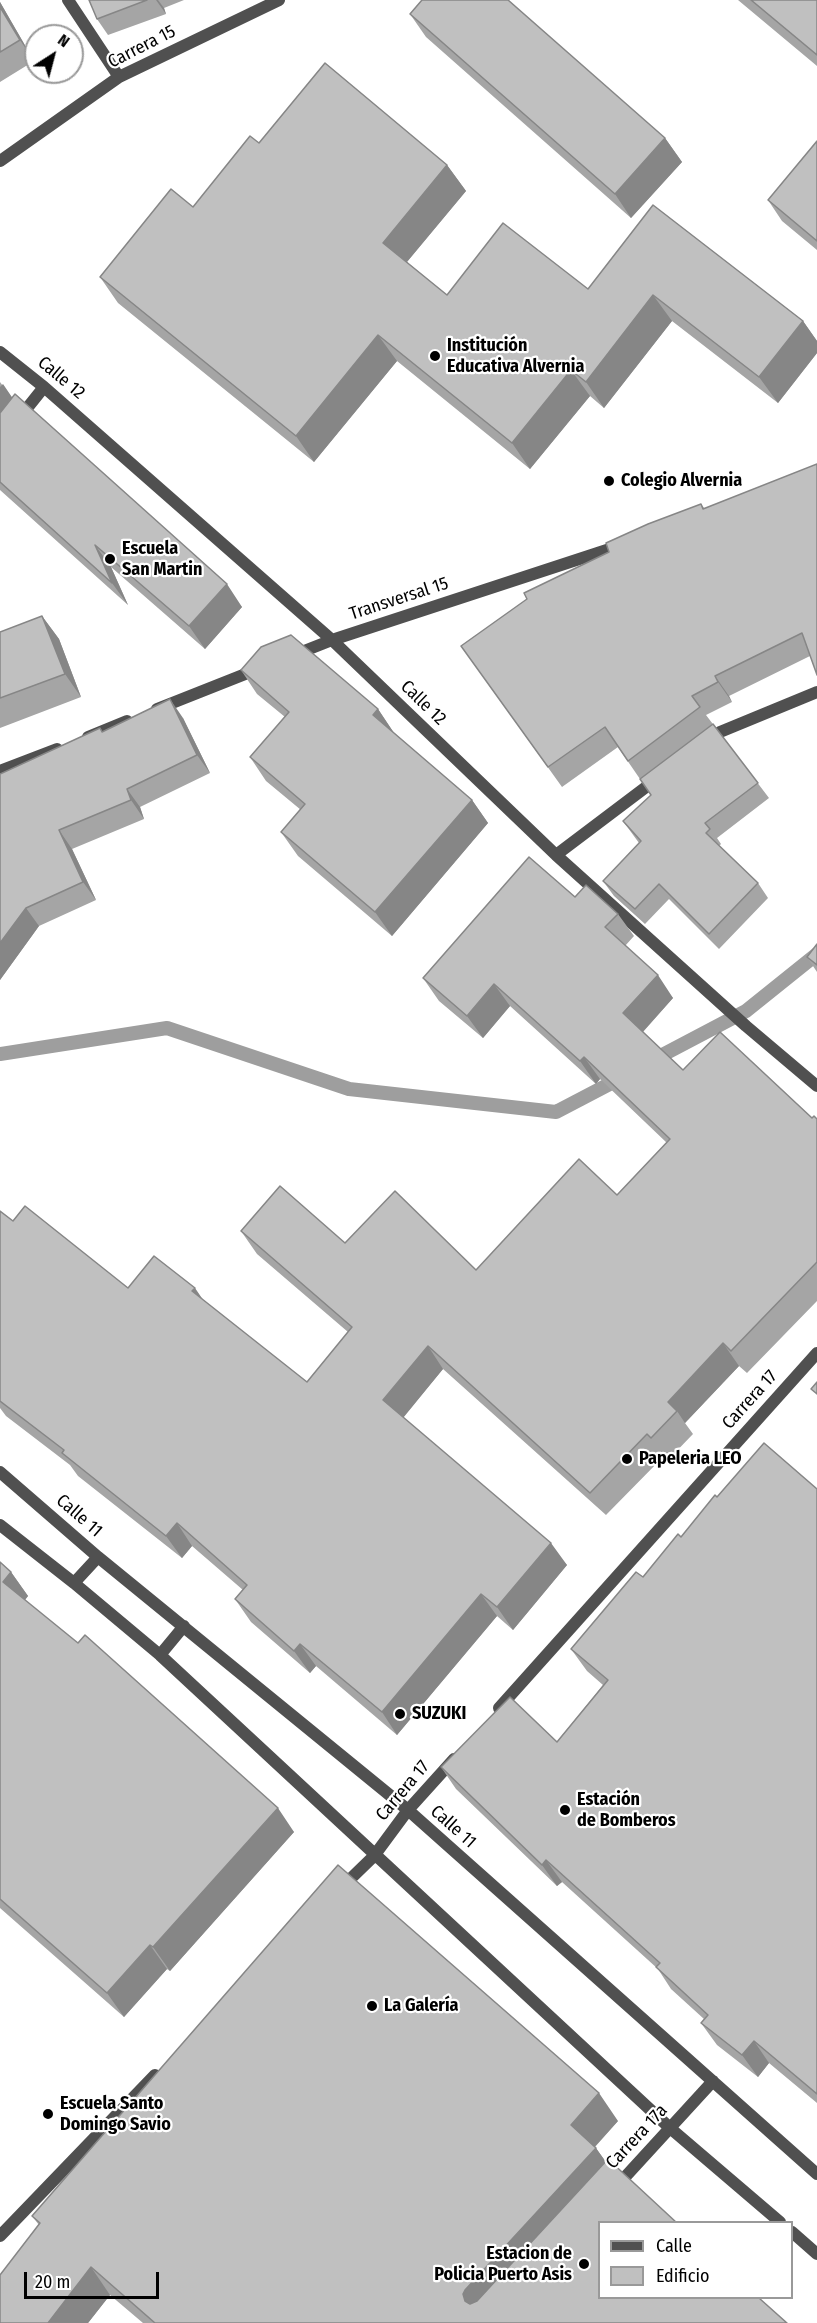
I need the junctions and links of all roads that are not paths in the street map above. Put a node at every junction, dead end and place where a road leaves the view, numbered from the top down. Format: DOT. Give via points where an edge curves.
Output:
graph roads {
  1 [pos="68,0"];
  2 [pos="279,0"];
  3 [pos="119,77"];
  4 [pos="0,161"];
  5 [pos="0,352"];
  6 [pos="44,387"];
  7 [pos="0,442"];
  8 [pos="636,540"];
  9 [pos="332,640"];
  10 [pos="288,658"];
  11 [pos="266,666"];
  12 [pos="817,692"];
  13 [pos="702,746"];
  14 [pos="0,771"];
  15 [pos="665,773"];
  16 [pos="556,855"];
  17 [pos="817,1086"];
  18 [pos="817,1353"];
  19 [pos="0,1472"];
  20 [pos="0,1525"];
  21 [pos="98,1557"];
  22 [pos="74,1583"];
  23 [pos="184,1626"];
  24 [pos="160,1655"];
  25 [pos="495,1714"];
  26 [pos="463,1749"];
  27 [pos="408,1810"];
  28 [pos="374,1856"];
  29 [pos="334,1896"];
  30 [pos="163,2067"];
  31 [pos="713,2081"];
  32 [pos="670,2128"];
  33 [pos="817,2174"];
  34 [pos="608,2196"];
  35 [pos="778,2221"];
  36 [pos="793,2233"];
  37 [pos="0,2236"];
  38 [pos="817,2254"];
  1 -- 3 [label="street"];
  2 -- 3 [label="street, Carrera 15"];
  3 -- 4 [label="street, Carrera 15"];
  5 -- 6 [label="street, Calle 12"];
  6 -- 7 [label="street"];
  6 -- 9 [label="street, Calle 12"];
  8 -- 9 [label="street, Transversal 15"];
  9 -- 10 [label="street, Transversal 15"];
  9 -- 16 [label="street, Calle 12"];
  11 -- 14 [label="street"];
  12 -- 13 [label="street" via="720,732"];
  15 -- 16 [label="street"];
  16 -- 17 [label="street, Calle 12"];
  18 -- 25 [label="street, Carrera 17"];
  19 -- 21 [label="street, Calle 11"];
  20 -- 22 [label="street"];
  21 -- 22 [label="street"];
  21 -- 23 [label="street, Calle 11"];
  22 -- 24 [label="street"];
  23 -- 24 [label="street"];
  23 -- 27 [label="street, Calle 11"];
  24 -- 28 [label="street"];
  26 -- 27 [label="street, Carrera 17"];
  27 -- 28 [label="street, Carrera 17"];
  27 -- 31 [label="street, Calle 11"];
  28 -- 29 [label="street, Carrera 17"];
  28 -- 32 [label="street"];
  30 -- 37 [label="street"];
  31 -- 32 [label="street, Carrera 17a"];
  31 -- 33 [label="street, Calle 11"];
  32 -- 34 [label="street, Carrera 17a"];
  32 -- 35 [label="street"];
  36 -- 38 [label="street"];
}
